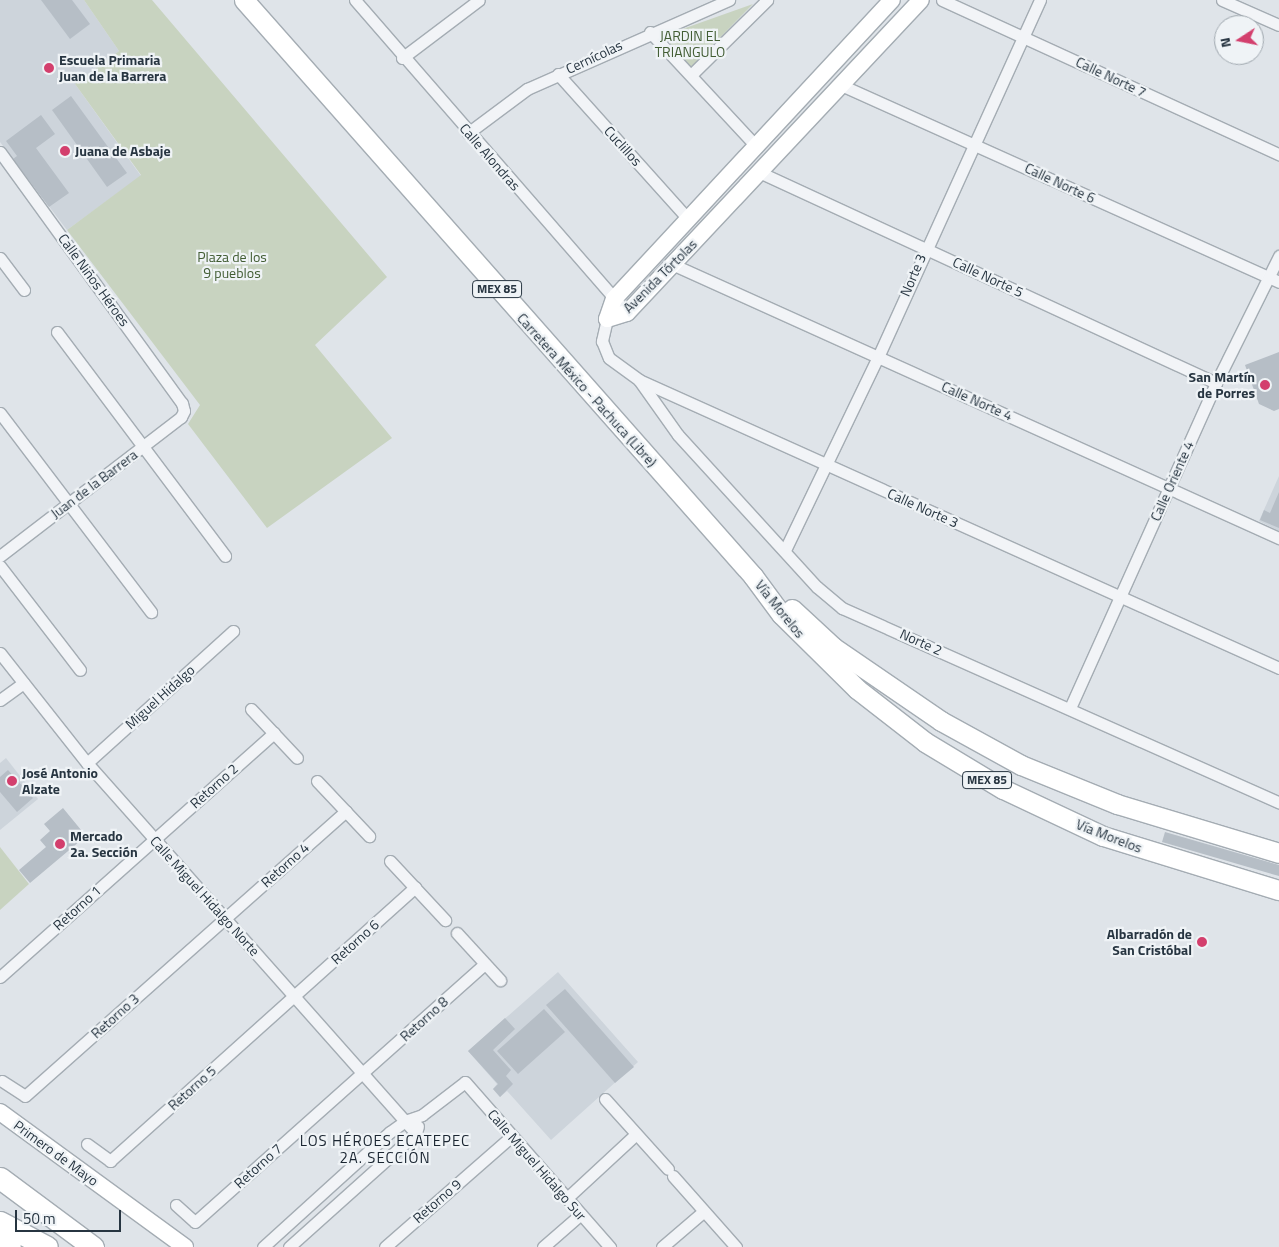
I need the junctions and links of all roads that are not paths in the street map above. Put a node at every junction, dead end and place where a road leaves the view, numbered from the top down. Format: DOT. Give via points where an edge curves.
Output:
graph roads {
  1 [pos="244,0"];
  2 [pos="355,0"];
  3 [pos="479,0"];
  4 [pos="729,0"];
  5 [pos="767,0"];
  6 [pos="892,0"];
  7 [pos="921,0"];
  8 [pos="942,0"];
  9 [pos="1040,0"];
  10 [pos="1222,0"];
  11 [pos="1279,25"];
  12 [pos="650,32"];
  13 [pos="1023,37"];
  14 [pos="402,58"];
  15 [pos="558,74"];
  16 [pos="692,75"];
  17 [pos="841,85"];
  18 [pos="468,132"];
  19 [pos="975,143"];
  20 [pos="757,147"];
  21 [pos="0,152"];
  22 [pos="1279,154"];
  23 [pos="759,172"];
  24 [pos="688,219"];
  25 [pos="925,248"];
  26 [pos="1279,256"];
  27 [pos="0,258"];
  28 [pos="674,265"];
  29 [pos="1274,280"];
  30 [pos="24,290"];
  31 [pos="614,299"];
  32 [pos="627,313"];
  33 [pos="607,319"];
  34 [pos="57,332"];
  35 [pos="878,357"];
  36 [pos="639,380"];
  37 [pos="1216,383"];
  38 [pos="184,410"];
  39 [pos="0,413"];
  40 [pos="142,448"];
  41 [pos="827,465"];
  42 [pos="1169,488"];
  43 [pos="68,504"];
  44 [pos="1279,538"];
  45 [pos="785,550"];
  46 [pos="0,556"];
  47 [pos="225,556"];
  48 [pos="0,566"];
  49 [pos="754,576"];
  50 [pos="1120,596"];
  51 [pos="151,612"];
  52 [pos="232,632"];
  53 [pos="0,653"];
  54 [pos="1279,668"];
  55 [pos="80,670"];
  56 [pos="23,683"];
  57 [pos="0,700"];
  58 [pos="1070,708"];
  59 [pos="251,709"];
  60 [pos="274,733"];
  61 [pos="297,758"];
  62 [pos="87,763"];
  63 [pos="317,780"];
  64 [pos="1279,803"];
  65 [pos="346,811"];
  66 [pos="368,836"];
  67 [pos="154,839"];
  68 [pos="1279,853"];
  69 [pos="390,861"];
  70 [pos="415,887"];
  71 [pos="1279,890"];
  72 [pos="225,918"];
  73 [pos="445,920"];
  74 [pos="457,933"];
  75 [pos="485,964"];
  76 [pos="0,977"];
  77 [pos="500,980"];
  78 [pos="294,996"];
  79 [pos="363,1074"];
  80 [pos="2,1081"];
  81 [pos="605,1099"];
  82 [pos="0,1112"];
  83 [pos="422,1115"];
  84 [pos="404,1121"];
  85 [pos="416,1133"];
  86 [pos="636,1134"];
  87 [pos="512,1136"];
  88 [pos="88,1144"];
  89 [pos="0,1178"];
  90 [pos="567,1198"];
  91 [pos="176,1205"];
  92 [pos="704,1211"];
  93 [pos="581,1214"];
  94 [pos="0,1222"];
  95 [pos="275,1236"];
  96 [pos="0,1240"];
  97 [pos="10,1247"];
  98 [pos="47,1247"];
  99 [pos="93,1247"];
  100 [pos="185,1247"];
  101 [pos="262,1247"];
  102 [pos="285,1247"];
  103 [pos="289,1247"];
  104 [pos="385,1247"];
  105 [pos="544,1247"];
  106 [pos="610,1247"];
  107 [pos="662,1247"];
  108 [pos="736,1247"];
  1 -- 49 [label="main road, Carretera México - Pachuca (Libre) / MEX 85"];
  2 -- 14 [label="street, Calle Alondras"];
  3 -- 14 [label="street"];
  4 -- 12 [label="street, Cernícolas"];
  5 -- 16 [label="street"];
  6 -- 20 [label="street, Avenida Tórtolas"];
  7 -- 17 [label="street, Avenida Tórtolas"];
  8 -- 13 [label="street, Calle Norte 7"];
  9 -- 13 [label="street, Norte 3"];
  10 -- 11 [label="street"];
  12 -- 15 [label="street, Cernícolas"];
  12 -- 16 [label="street"];
  13 -- 19 [label="street, Norte 3"];
  13 -- 22 [label="street, Calle Norte 7"];
  14 -- 18 [label="street, Calle Alondras"];
  15 -- 18 [label="street, Cernícolas" via="527,89"];
  15 -- 24 [label="street, Cuclillos"];
  16 -- 20 [label="street"];
  17 -- 19 [label="street, Calle Norte 6"];
  17 -- 23 [label="street, Avenida Tórtolas"];
  18 -- 31 [label="street, Calle Alondras"];
  19 -- 25 [label="street, Norte 3"];
  19 -- 29 [label="street, Calle Norte 6"];
  20 -- 24 [label="street, Avenida Tórtolas"];
  21 -- 38 [label="street, Calle Niños Héroes" via="182,402"];
  23 -- 25 [label="street, Calle Norte 5"];
  23 -- 28 [label="street, Avenida Tórtolas"];
  24 -- 31 [label="street, Avenida Tórtolas"];
  25 -- 35 [label="street, Norte 3"];
  25 -- 37 [label="street, Calle Norte 5"];
  26 -- 29 [label="street, Calle Oriente 4"];
  27 -- 30 [label="street"];
  28 -- 32 [label="street, Avenida Tórtolas"];
  28 -- 35 [label="street, Calle Norte 4"];
  29 -- 37 [label="street, Calle Oriente 4"];
  31 -- 32 [label="street, Calle Alondras"];
  31 -- 33 [label="street, Avenida Tórtolas"];
  32 -- 33 [label="street, Avenida Tórtolas"];
  33 -- 36 [label="street, Calle Norte 3" via="602,341 609,358"];
  34 -- 40 [label="street"];
  35 -- 41 [label="street, Norte 3"];
  35 -- 42 [label="street, Calle Norte 4"];
  36 -- 41 [label="street, Calle Norte 3"];
  36 -- 45 [label="street, Norte 2" via="678,435"];
  37 -- 42 [label="street, Calle Oriente 4"];
  38 -- 40 [label="street, Juan de la Barrera" via="181,417"];
  39 -- 43 [label="street"];
  40 -- 43 [label="street, Juan de la Barrera"];
  40 -- 47 [label="street"];
  41 -- 45 [label="street, Norte 3"];
  41 -- 50 [label="street, Calle Norte 3"];
  42 -- 44 [label="street, Calle Norte 4"];
  42 -- 50 [label="street, Calle Oriente 4"];
  43 -- 46 [label="street, Juan de la Barrera"];
  43 -- 51 [label="street"];
  45 -- 58 [label="street, Norte 2" via="817,587 842,608"];
  48 -- 55 [label="street"];
  49 -- 68 [label="main road, Vía Morelos / MEX 85" via="833,646 941,721 1021,765 1117,804"];
  49 -- 71 [label="main road, Vía Morelos / MEX 85" via="781,614 857,689 925,742 1003,789 1103,836"];
  50 -- 54 [label="street, Calle Norte 3"];
  50 -- 58 [label="street, Calle Oriente 4"];
  52 -- 62 [label="street, Miguel Hidalgo"];
  53 -- 56 [label="street, Calle Miguel Hidalgo Norte"];
  56 -- 57 [label="street"];
  56 -- 62 [label="street, Calle Miguel Hidalgo Norte"];
  58 -- 64 [label="street, Norte 2"];
  59 -- 60 [label="street"];
  60 -- 61 [label="street"];
  60 -- 67 [label="street, Retorno 2"];
  62 -- 67 [label="street, Calle Miguel Hidalgo Norte"];
  63 -- 65 [label="street"];
  65 -- 66 [label="street"];
  65 -- 72 [label="street, Retorno 4"];
  67 -- 72 [label="street, Calle Miguel Hidalgo Norte"];
  67 -- 76 [label="street, Retorno 1"];
  69 -- 70 [label="street"];
  70 -- 73 [label="street"];
  70 -- 78 [label="street, Retorno 6"];
  72 -- 78 [label="street, Calle Miguel Hidalgo Norte"];
  72 -- 80 [label="street, Retorno 3" via="25,1096"];
  74 -- 75 [label="street"];
  75 -- 77 [label="street"];
  75 -- 79 [label="street, Retorno 8"];
  78 -- 79 [label="street, Calle Miguel Hidalgo Norte"];
  78 -- 88 [label="street, Retorno 5" via="110,1161"];
  79 -- 84 [label="street, Calle Miguel Hidalgo Norte"];
  79 -- 91 [label="street, Retorno 7" via="195,1222"];
  81 -- 86 [label="street"];
  82 -- 100 [label="street, Primero de Mayo"];
  83 -- 84 [label="street"];
  83 -- 85 [label="street"];
  83 -- 87 [label="street, Calle Miguel Hidalgo Sur" via="465,1082"];
  84 -- 85 [label="street, Calle Miguel Hidalgo Norte"];
  84 -- 95 [label="street"];
  85 -- 103 [label="street"];
  86 -- 90 [label="street"];
  86 -- 92 [label="street"];
  87 -- 90 [label="street, Calle Miguel Hidalgo Sur"];
  87 -- 104 [label="street, Retorno 9"];
  89 -- 99 [label="highway"];
  90 -- 93 [label="street, Calle Miguel Hidalgo Sur"];
  92 -- 107 [label="street"];
  92 -- 108 [label="street"];
  93 -- 105 [label="street"];
  93 -- 106 [label="street, Calle Miguel Hidalgo Sur"];
  94 -- 98 [label="highway"];
  95 -- 101 [label="street"];
  95 -- 102 [label="street"];
  96 -- 97 [label="highway"];
}
